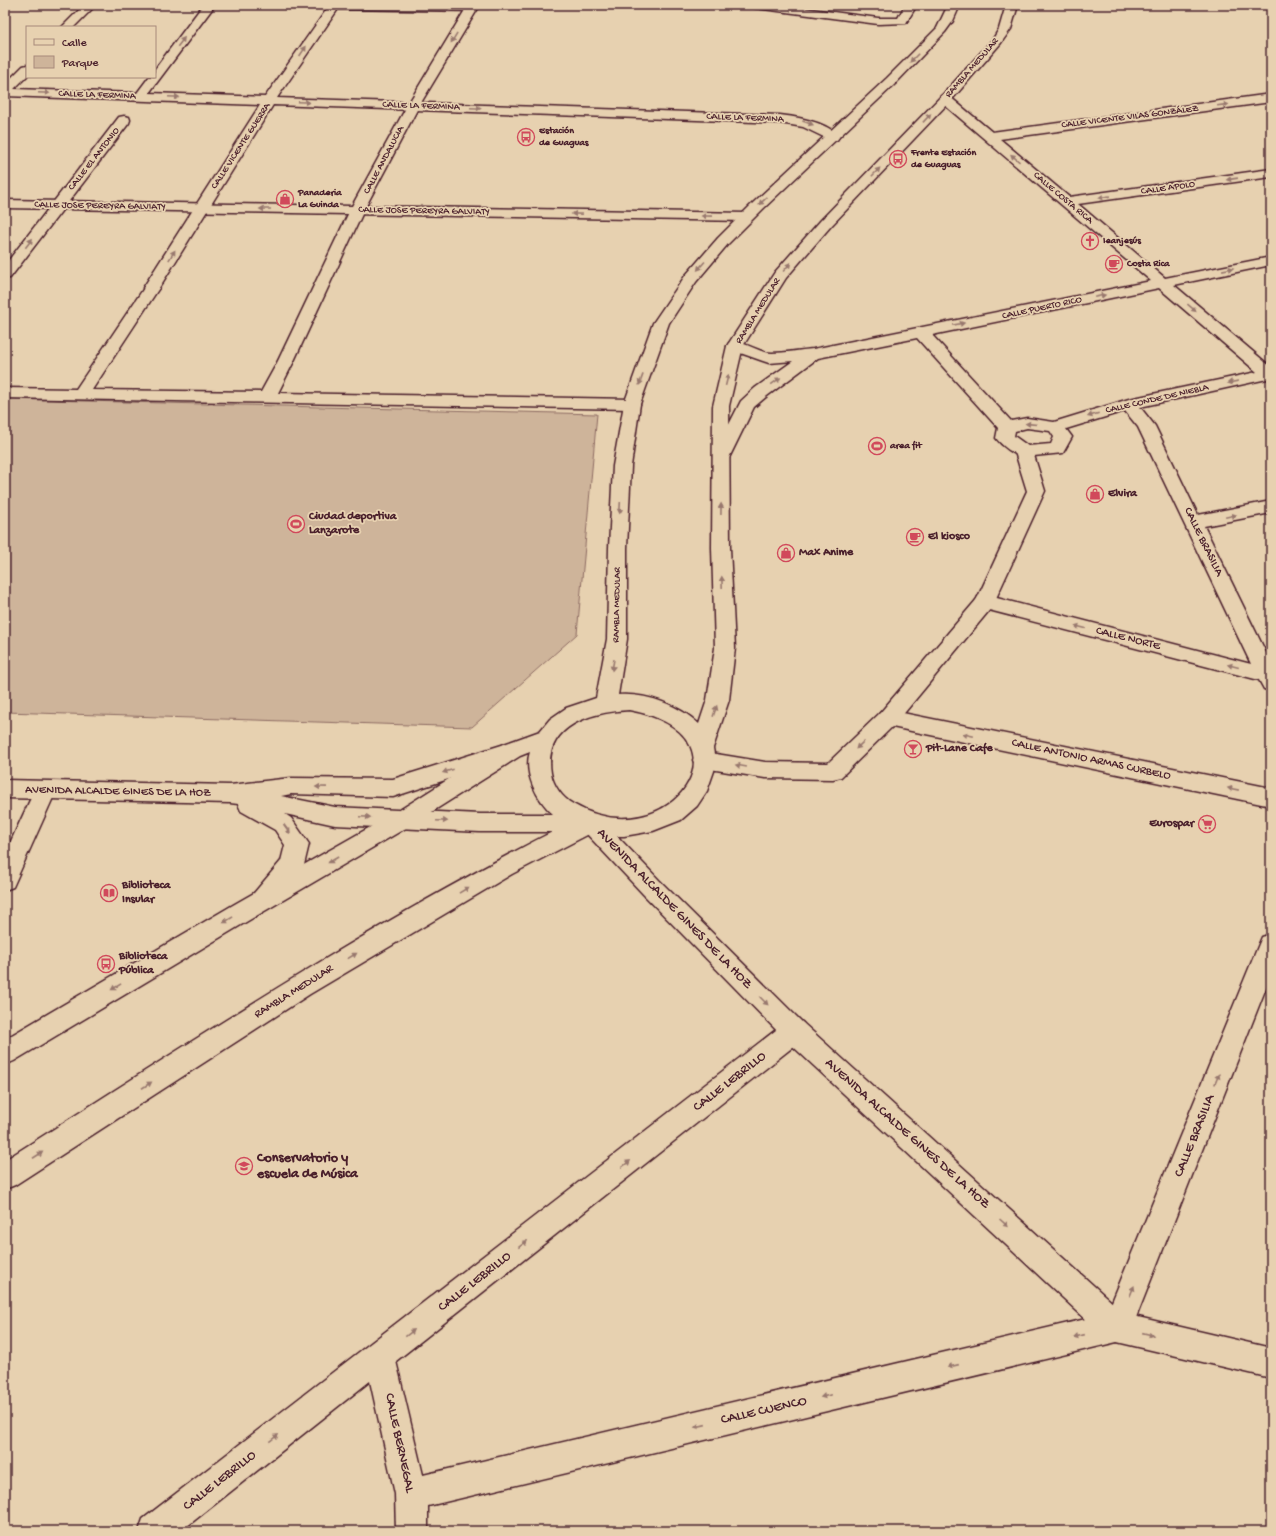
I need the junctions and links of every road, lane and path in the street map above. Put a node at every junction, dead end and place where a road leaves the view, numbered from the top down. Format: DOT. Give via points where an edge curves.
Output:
graph roads {
  1 [pos="90,5"];
  2 [pos="209,5"];
  3 [pos="310,5"];
  4 [pos="755,5"];
  5 [pos="911,5"];
  6 [pos="954,5"];
  7 [pos="1012,5"];
  8 [pos="334,6"];
  9 [pos="781,6"];
  10 [pos="473,7"];
  11 [pos="69,26"];
  12 [pos="26,70"];
  13 [pos="156,76"];
  14 [pos="154,78"];
  15 [pos="5,92"];
  16 [pos="141,96"];
  17 [pos="1271,98"];
  18 [pos="945,99"];
  19 [pos="269,101"];
  20 [pos="413,106"];
  21 [pos="124,120"];
  22 [pos="990,136"];
  23 [pos="832,137"];
  24 [pos="1271,173"];
  25 [pos="1065,200"];
  26 [pos="5,204"];
  27 [pos="57,206"];
  28 [pos="201,208"];
  29 [pos="357,210"];
  30 [pos="746,217"];
  31 [pos="1271,261"];
  32 [pos="5,275"];
  33 [pos="1162,283"];
  34 [pos="921,332"];
  35 [pos="735,346"];
  36 [pos="813,354"];
  37 [pos="1270,374"];
  38 [pos="5,393"];
  39 [pos="80,395"];
  40 [pos="268,396"];
  41 [pos="632,404"];
  42 [pos="1129,404"];
  43 [pos="1007,426"];
  44 [pos="1055,427"];
  45 [pos="1024,452"];
  46 [pos="722,456"];
  47 [pos="1271,507"];
  48 [pos="1193,522"];
  49 [pos="985,602"];
  50 [pos="1270,678"];
  51 [pos="606,703"];
  52 [pos="888,718"];
  53 [pos="547,737"];
  54 [pos="512,750"];
  55 [pos="703,754"];
  56 [pos="5,789"];
  57 [pos="45,791"];
  58 [pos="230,794"];
  59 [pos="1271,797"];
  60 [pos="403,819"];
  61 [pos="591,823"];
  62 [pos="5,880"];
  63 [pos="262,901"];
  64 [pos="1271,944"];
  65 [pos="1264,981"];
  66 [pos="794,1031"];
  67 [pos="5,1053"];
  68 [pos="5,1176"];
  69 [pos="1117,1327"];
  70 [pos="380,1356"];
  71 [pos="1271,1363"];
  72 [pos="411,1494"];
  73 [pos="155,1531"];
  74 [pos="412,1531"];
  1 -- 11 [label="street"];
  13 -- 2 [label="street, one-way"];
  3 -- 8 [label="street"];
  4 -- 9 [label="street"];
  5 -- 9 [label="street" via="902,21 878,21"];
  6 -- 23 [label="street, RAMBLA MEDULAR, one-way" via="941,30 891,82"];
  7 -- 18 [label="street, RAMBLA MEDULAR" via="1005,29"];
  8 -- 10 [label="street"];
  19 -- 8 [label="street, CALLE VICENTE GUERRA, one-way"];
  10 -- 20 [label="street, CALLE ANDALUCIA, one-way"];
  12 -- 15 [label="street"];
  16 -- 14 [label="street, one-way"];
  15 -- 16 [label="street, CALLE LA FERMINA, one-way"];
  16 -- 19 [label="street, CALLE LA FERMINA, one-way"];
  22 -- 17 [label="street, CALLE VICENTE VILAS GONZÁLEZ, one-way"];
  18 -- 22 [label="street, CALLE COSTA RICA"];
  35 -- 18 [label="street, RAMBLA MEDULAR, one-way" via="780,275 826,223"];
  19 -- 20 [label="street, CALLE LA FERMINA, one-way"];
  19 -- 28 [label="street, CALLE VICENTE GUERRA"];
  20 -- 23 [label="street, CALLE LA FERMINA, one-way" via="798,120"];
  20 -- 29 [label="street, CALLE ANDALUCIA"];
  21 -- 27 [label="street, CALLE EL ANTONIO"];
  25 -- 22 [label="street, CALLE COSTA RICA, one-way"];
  23 -- 30 [label="street, RAMBLA MEDULAR, one-way"];
  24 -- 25 [label="street, CALLE APOLO, one-way" via="1089,199"];
  25 -- 33 [label="street, CALLE COSTA RICA"];
  26 -- 27 [label="street, CALLE JOSE PEREYRA GALVIATY"];
  27 -- 28 [label="street, CALLE JOSE PEREYRA GALVIATY"];
  32 -- 27 [label="street, CALLE EL ANTONIO, one-way"];
  29 -- 28 [label="street, CALLE JOSE PEREYRA GALVIATY, one-way"];
  39 -- 28 [label="street, CALLE VICENTE GUERRA, one-way" via="152,288"];
  30 -- 29 [label="street, CALLE JOSE PEREYRA GALVIATY, one-way"];
  29 -- 40 [label="street, CALLE ANDALUCIA"];
  30 -- 41 [label="street, RAMBLA MEDULAR, one-way" via="690,279 661,323"];
  33 -- 31 [label="street, CALLE PUERTO RICO, one-way"];
  34 -- 33 [label="street, CALLE PUERTO RICO, one-way"];
  33 -- 37 [label="street, CALLE COSTA RICA, one-way"];
  34 -- 36 [label="street, CALLE PUERTO RICO"];
  34 -- 43 [label="street"];
  35 -- 36 [label="street, CALLE PUERTO RICO" via="769,358"];
  46 -- 35 [label="street, RAMBLA MEDULAR, one-way" via="720,406"];
  46 -- 36 [label="street, CALLE PUERTO RICO, one-way" via="747,405"];
  37 -- 42 [label="street, CALLE CONDE DE NIEBLA, one-way"];
  38 -- 39 [label="street"];
  39 -- 40 [label="street"];
  40 -- 41 [label="street"];
  41 -- 51 [label="street, RAMBLA MEDULAR, one-way" via="622,466 617,639"];
  42 -- 44 [label="street, CALLE CONDE DE NIEBLA, one-way"];
  42 -- 48 [label="street, CALLE BRASILIA" via="1146,426"];
  44 -- 43 [label="street, one-way" via="1027,423"];
  43 -- 45 [label="street" via="1005,438"];
  44 -- 45 [label="street" via="1063,437 1057,449"];
  45 -- 49 [label="street" via="1036,491"];
  55 -- 46 [label="street, RAMBLA MEDULAR, one-way" via="718,700 725,648 721,548"];
  48 -- 47 [label="street, one-way"];
  48 -- 50 [label="street, CALLE BRASILIA"];
  50 -- 49 [label="street, CALLE NORTE, one-way"];
  49 -- 52 [label="street"];
  51 -- 53 [label="street" via="581,711 559,724"];
  51 -- 55 [label="street" via="629,702 649,705 672,714 692,730"];
  52 -- 55 [label="street, one-way" via="833,771 765,770"];
  59 -- 52 [label="street, CALLE ANTONIO ARMAS CURBELO, one-way"];
  53 -- 54 [label="street"];
  53 -- 61 [label="street" via="538,762 543,787 560,808"];
  54 -- 58 [label="street, AVENIDA ALCALDE GINES DE LA HOZ, one-way" via="393,788 291,786"];
  54 -- 60 [label="street"];
  55 -- 61 [label="street, RAMBLA MEDULAR" via="703,776 695,794 681,808 657,821 630,827"];
  56 -- 57 [label="street, AVENIDA ALCALDE GINES DE LA HOZ"];
  57 -- 58 [label="street, AVENIDA ALCALDE GINES DE LA HOZ"];
  57 -- 62 [label="street"];
  58 -- 60 [label="street, AVENIDA ALCALDE GINES DE LA HOZ, one-way" via="335,816"];
  58 -- 63 [label="street, AVENIDA ALCALDE GINES DE LA HOZ, one-way" via="283,824 297,844 292,865"];
  60 -- 61 [label="street, AVENIDA ALCALDE GINES DE LA HOZ, one-way" via="480,823"];
  60 -- 63 [label="street, one-way"];
  61 -- 66 [label="street, AVENIDA ALCALDE GINES DE LA HOZ, one-way" via="650,887"];
  68 -- 61 [label="street, RAMBLA MEDULAR, one-way" via="301,986 504,866"];
  63 -- 67 [label="street, one-way"];
  64 -- 65 [label="street, CALLE BRASILIA"];
  69 -- 65 [label="street, CALLE BRASILIA, one-way"];
  66 -- 69 [label="street, AVENIDA ALCALDE GINES DE LA HOZ, one-way"];
  70 -- 66 [label="street, CALLE LEBRILLO, one-way"];
  69 -- 71 [label="street, AVENIDA ALCALDE GINES DE LA HOZ, one-way"];
  69 -- 72 [label="street, CALLE CUENCO, one-way"];
  70 -- 72 [label="street, CALLE BERNEGAL"];
  73 -- 70 [label="street, CALLE LEBRILLO, one-way"];
  72 -- 74 [label="street, CALLE BERNEGAL"];
}
